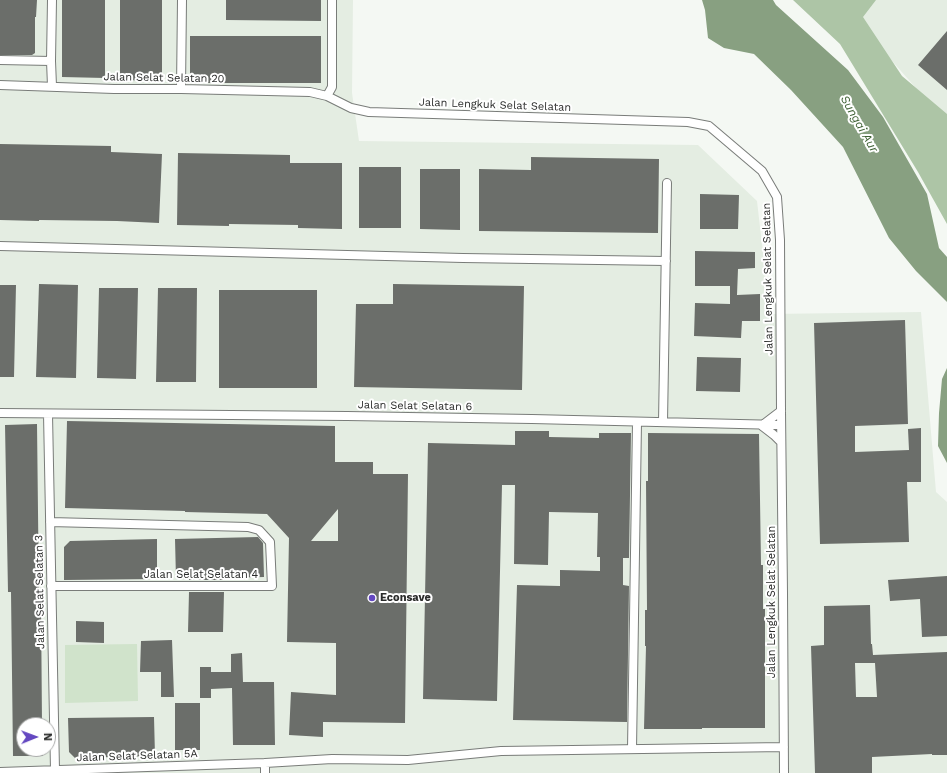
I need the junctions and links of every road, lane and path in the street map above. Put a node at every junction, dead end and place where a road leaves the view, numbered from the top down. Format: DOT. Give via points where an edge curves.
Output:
graph roads {
  1 [pos="52,0"];
  2 [pos="182,0"];
  3 [pos="332,0"];
  4 [pos="0,60"];
  5 [pos="51,61"];
  6 [pos="0,85"];
  7 [pos="52,86"];
  8 [pos="181,89"];
  9 [pos="327,96"];
  10 [pos="667,183"];
  11 [pos="0,246"];
  12 [pos="666,261"];
  13 [pos="781,411"];
  14 [pos="0,414"];
  15 [pos="48,414"];
  16 [pos="637,422"];
  17 [pos="663,422"];
  18 [pos="762,424"];
  19 [pos="781,425"];
  20 [pos="781,442"];
  21 [pos="50,522"];
  22 [pos="51,586"];
  23 [pos="784,747"];
  24 [pos="632,749"];
  25 [pos="265,763"];
  26 [pos="55,770"];
  27 [pos="0,772"];
  28 [pos="265,773"];
  29 [pos="784,773"];
  1 -- 5 [label="street"];
  2 -- 8 [label="street"];
  3 -- 9 [label="street" via="332,87"];
  4 -- 5 [label="street"];
  5 -- 7 [label="street"];
  6 -- 7 [label="street, Jalan Selat Selatan 20"];
  7 -- 8 [label="street, Jalan Selat Selatan 20"];
  8 -- 9 [label="street, Jalan Selat Selatan 20" via="310,92"];
  9 -- 13 [label="street, Jalan Lengkuk Selat Selatan" via="351,108 369,112 688,122 709,126 762,171 778,197"];
  10 -- 12 [label="street"];
  11 -- 12 [label="street"];
  12 -- 17 [label="street"];
  13 -- 18 [label="street"];
  13 -- 19 [label="street, Jalan Lengkuk Selat Selatan"];
  14 -- 15 [label="street, Jalan Selat Selatan 6"];
  15 -- 16 [label="street, Jalan Selat Selatan 6" via="355,416"];
  15 -- 21 [label="street, Jalan Selat Selatan 3"];
  16 -- 17 [label="street, Jalan Selat Selatan 6"];
  16 -- 24 [label="street"];
  17 -- 18 [label="street, Jalan Selat Selatan 6"];
  18 -- 19 [label="street, Jalan Selat Selatan 6"];
  18 -- 20 [label="street"];
  19 -- 20 [label="street, Jalan Lengkuk Selat Selatan"];
  20 -- 23 [label="street, Jalan Lengkuk Selat Selatan"];
  21 -- 22 [label="street, Jalan Selat Selatan 3"];
  21 -- 22 [label="street, Jalan Selat Selatan 4" via="259,530 270,542 272,586"];
  22 -- 26 [label="street, Jalan Selat Selatan 3"];
  23 -- 24 [label="street, Jalan Selat Selatan 5A"];
  23 -- 29 [label="street, Jalan Lengkuk Selat Selatan"];
  24 -- 25 [label="street, Jalan Selat Selatan 5A" via="501,751 408,760 332,759"];
  25 -- 26 [label="street, Jalan Selat Selatan 5A"];
  25 -- 28 [label="street"];
  26 -- 27 [label="street, Jalan Selat Selatan 5A"];
}
